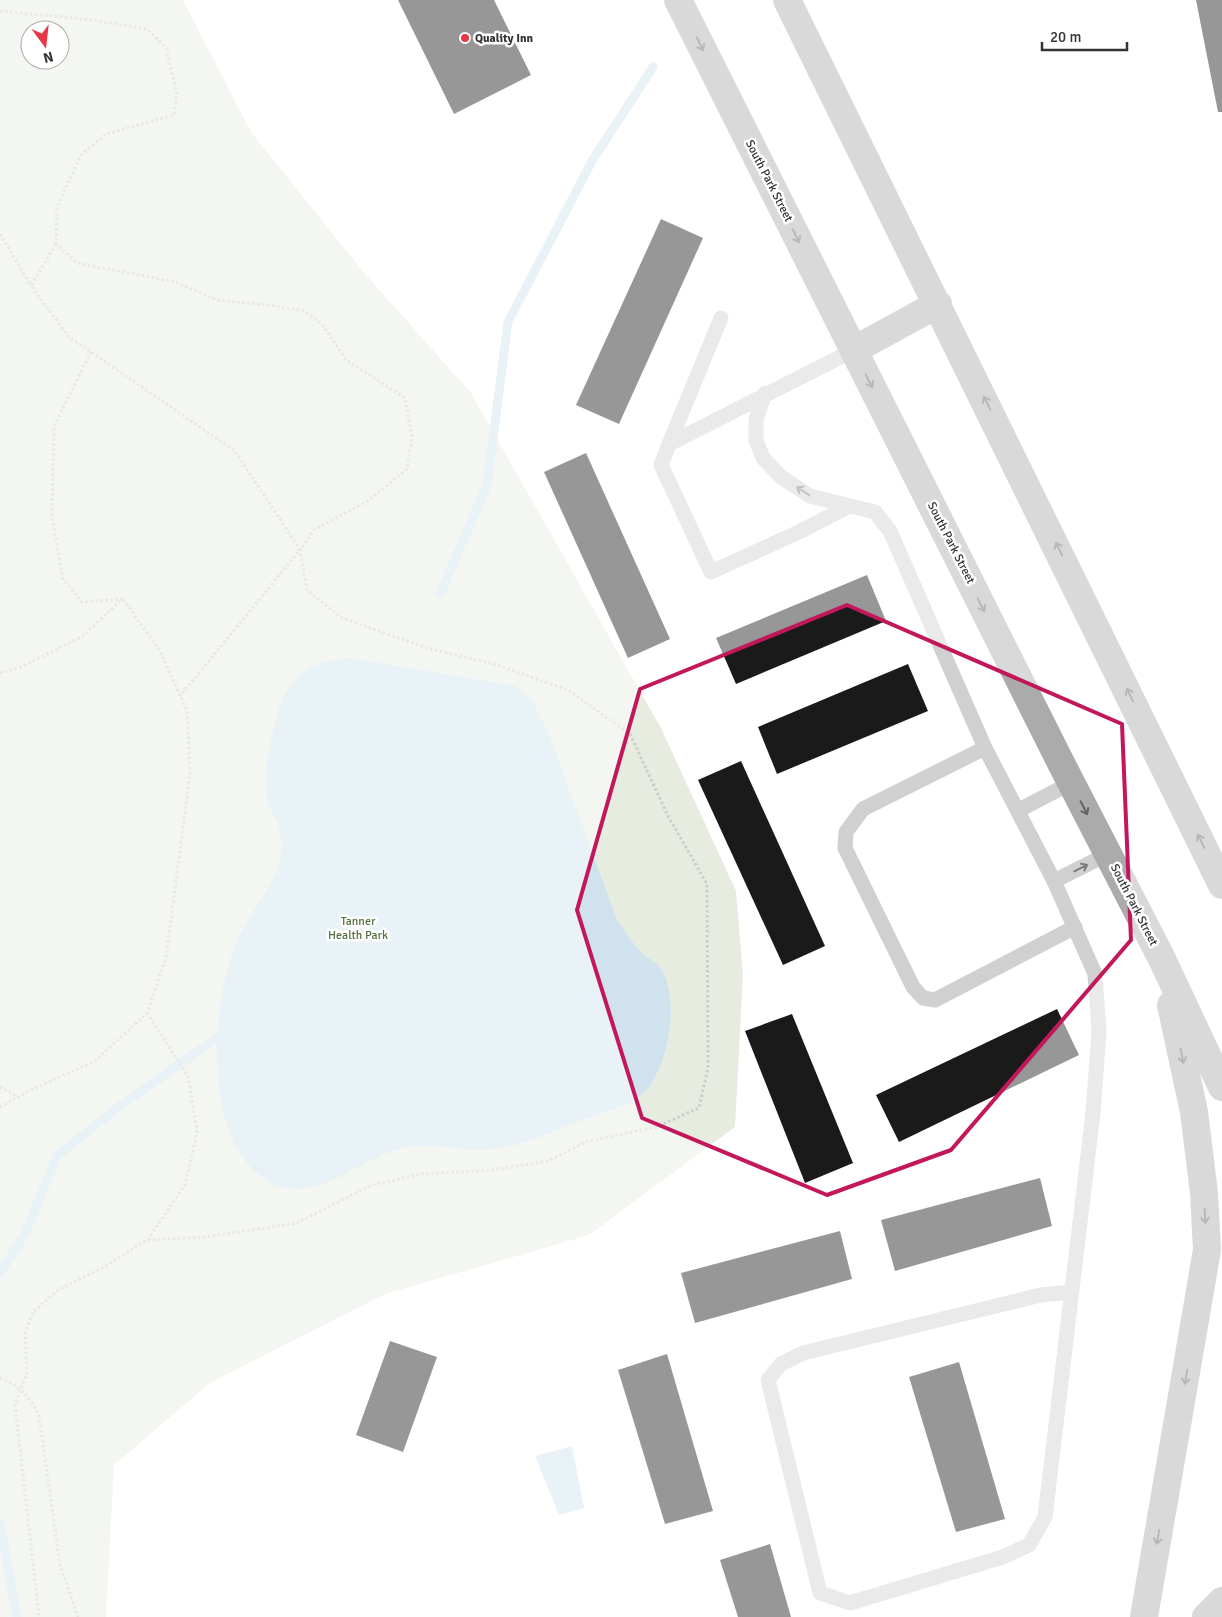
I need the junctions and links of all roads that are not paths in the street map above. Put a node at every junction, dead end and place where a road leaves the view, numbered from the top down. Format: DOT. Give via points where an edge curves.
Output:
graph roads {
  1 [pos="678,0"];
  2 [pos="787,0"];
  3 [pos="938,304"];
  4 [pos="721,318"];
  5 [pos="854,350"];
  6 [pos="765,393"];
  7 [pos="668,444"];
  8 [pos="849,506"];
  9 [pos="985,748"];
  10 [pos="1071,784"];
  11 [pos="1019,810"];
  12 [pos="1108,854"];
  13 [pos="1054,881"];
  14 [pos="1222,885"];
  15 [pos="1075,927"];
  16 [pos="1161,957"];
  17 [pos="1222,1087"];
  18 [pos="1072,1292"];
  19 [pos="1222,1601"];
  20 [pos="1144,1617"];
  21 [pos="1206,1617"];
  1 -- 5 [label="main road, South Park Street, one-way"];
  2 -- 3 [label="main road"];
  3 -- 5 [label="main road"];
  14 -- 3 [label="main road, one-way"];
  4 -- 7 [label="lane"];
  5 -- 6 [label="lane"];
  5 -- 10 [label="main road, South Park Street, one-way"];
  6 -- 7 [label="lane"];
  8 -- 6 [label="lane, one-way" via="810,496 781,477 764,458 756,440 756,420"];
  7 -- 8 [label="lane" via="661,465 710,572"];
  8 -- 9 [label="lane" via="876,512 890,531"];
  9 -- 11 [label="lane"];
  9 -- 15 [label="lane" via="863,809 846,832 845,848 913,987 923,998 935,1000"];
  10 -- 11 [label="lane"];
  10 -- 12 [label="main road, South Park Street, one-way"];
  11 -- 13 [label="lane"];
  13 -- 12 [label="lane, one-way"];
  12 -- 16 [label="main road, South Park Street"];
  13 -- 15 [label="lane"];
  15 -- 18 [label="lane" via="1095,974 1099,1032"];
  16 -- 17 [label="main road, South Park Street"];
  16 -- 20 [label="main road, one-way" via="1194,1112 1207,1250"];
  18 -- 18 [label="lane" via="1045,1517 1029,1545 1003,1557 850,1603 820,1593 768,1380 781,1364 813,1350 1041,1295"];
  19 -- 21 [label="main road"];
}
